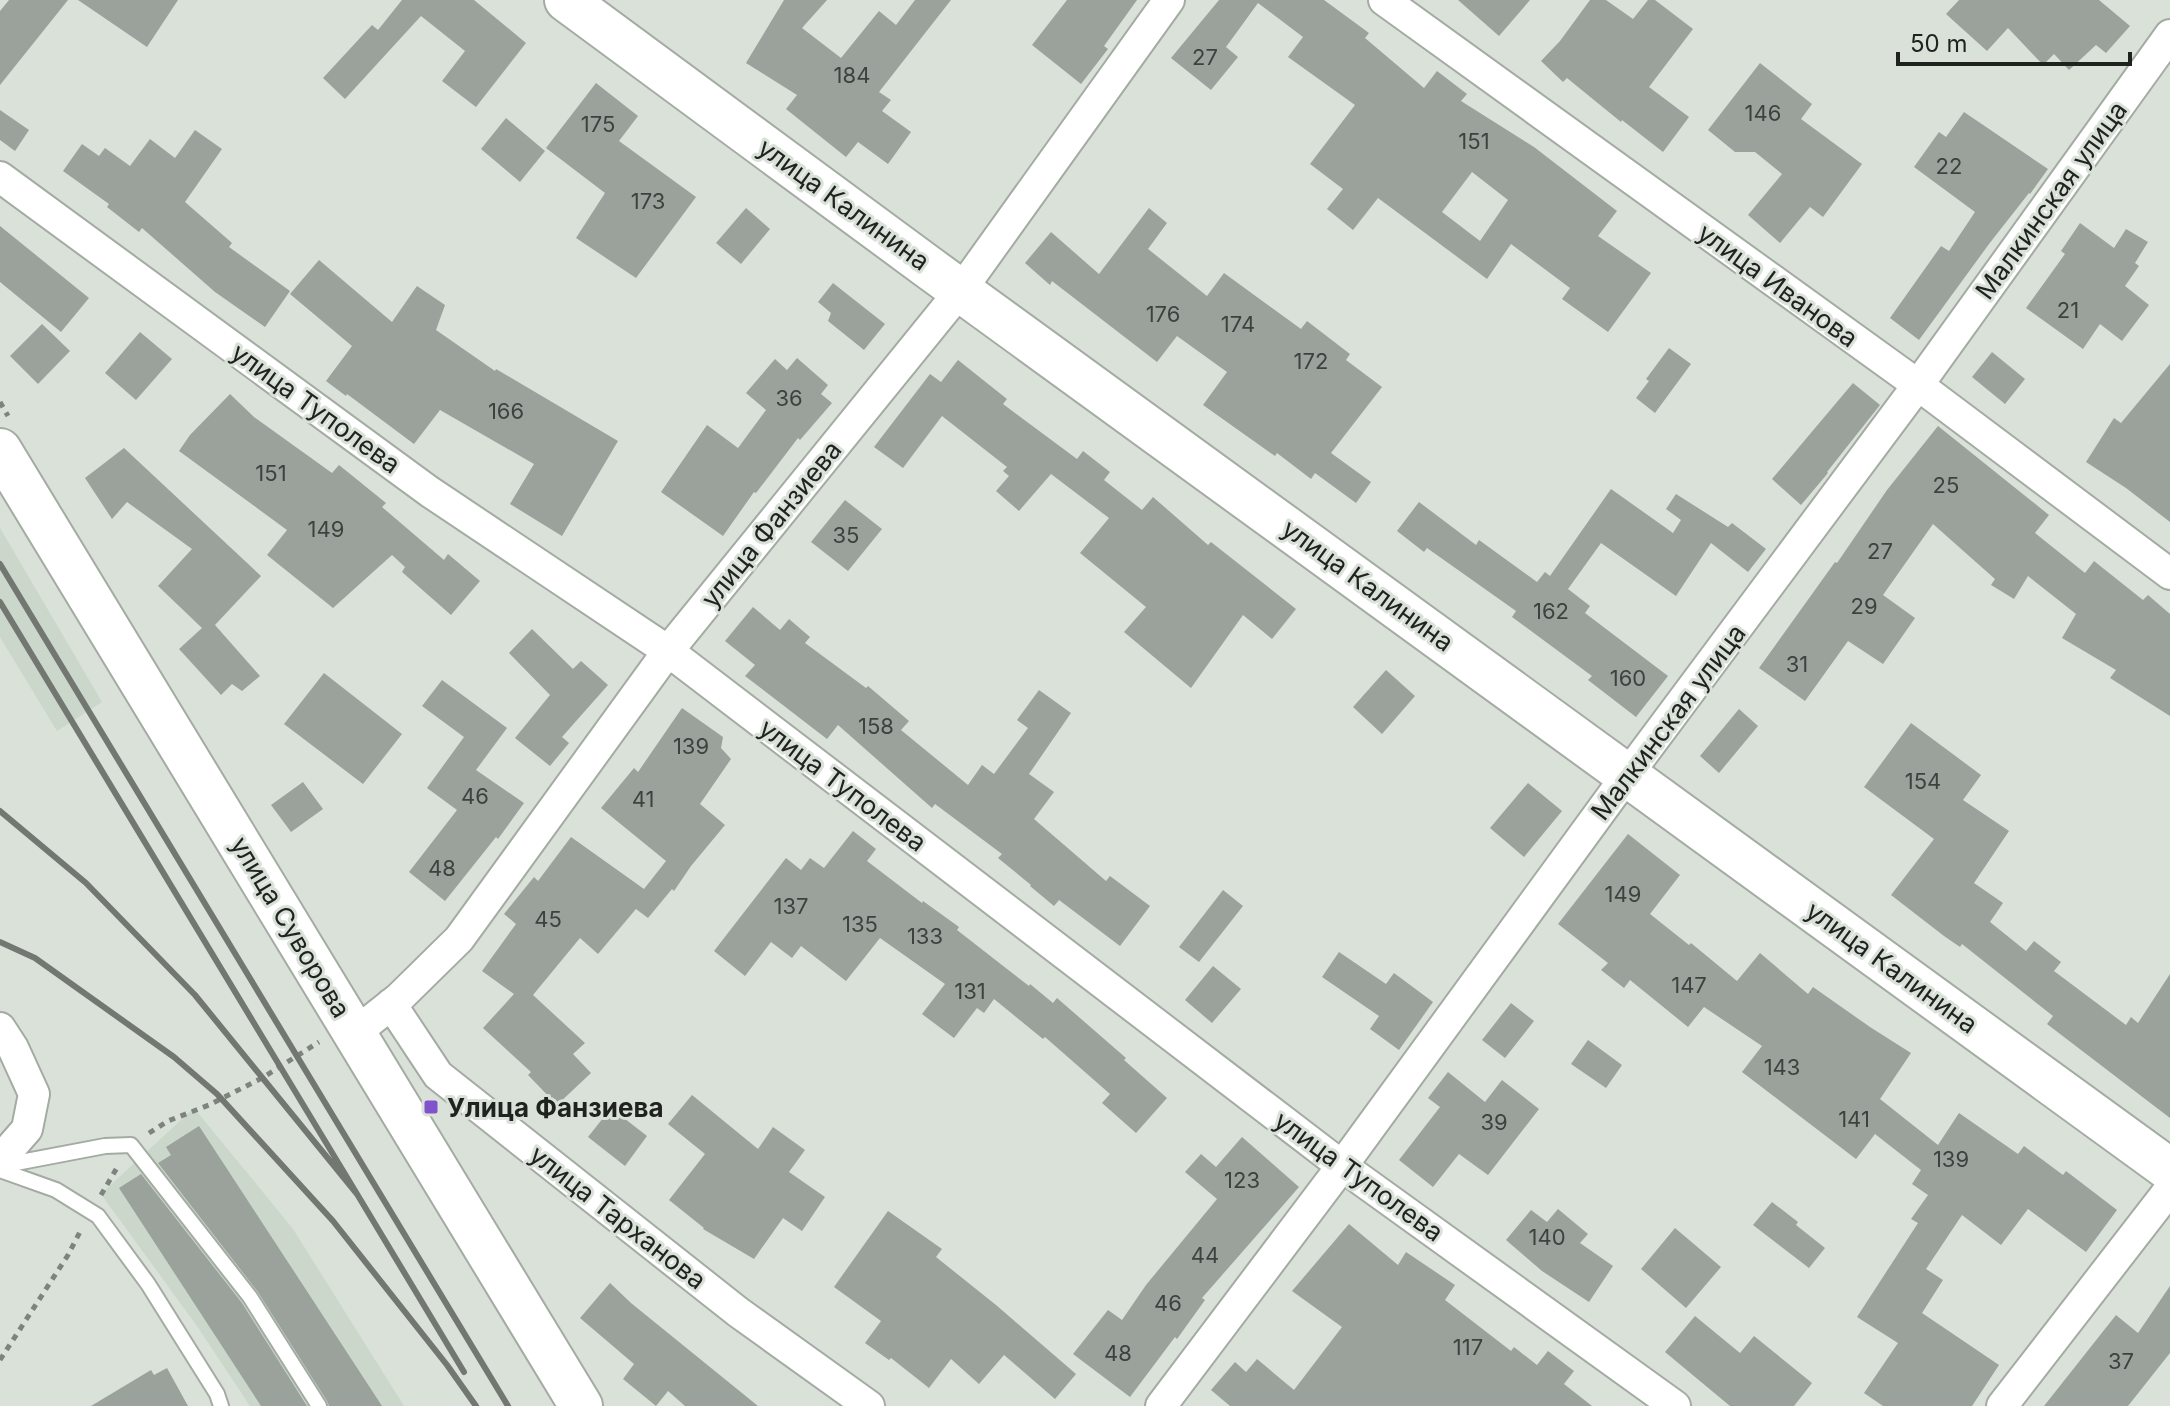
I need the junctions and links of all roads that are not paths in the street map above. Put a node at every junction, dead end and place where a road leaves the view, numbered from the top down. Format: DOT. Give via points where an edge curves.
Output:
graph roads {
  1 [pos="566,0"];
  2 [pos="1169,0"];
  3 [pos="1384,0"];
  4 [pos="2170,35"];
  5 [pos="0,177"];
  6 [pos="961,290"];
  7 [pos="1918,385"];
  8 [pos="0,450"];
  9 [pos="2170,574"];
  10 [pos="668,651"];
  11 [pos="1628,774"];
  12 [pos="391,1004"];
  13 [pos="0,1028"];
  14 [pos="339,1036"];
  15 [pos="0,1160"];
  16 [pos="1342,1166"];
  17 [pos="0,1168"];
  18 [pos="2170,1170"];
  19 [pos="2170,1189"];
  20 [pos="221,1406"];
  21 [pos="319,1406"];
  22 [pos="581,1406"];
  23 [pos="869,1406"];
  24 [pos="1161,1406"];
  25 [pos="1675,1406"];
  26 [pos="2002,1406"];
  1 -- 6 [label="street, улица Калинина"];
  2 -- 6 [label="street, улица Фанзиева"];
  3 -- 7 [label="street, улица Иванова"];
  4 -- 7 [label="street, Малкинская улица"];
  5 -- 10 [label="street, улица Туполева" via="430,492"];
  6 -- 10 [label="street, улица Фанзиева"];
  6 -- 11 [label="street, улица Калинина"];
  7 -- 9 [label="street, улица Иванова"];
  7 -- 11 [label="street, Малкинская улица"];
  8 -- 14 [label="street, улица Суворова"];
  10 -- 12 [label="street, улица Фанзиева" via="459,939"];
  10 -- 16 [label="street, улица Туполева"];
  11 -- 16 [label="street, Малкинская улица"];
  11 -- 18 [label="street, улица Калинина"];
  12 -- 14 [label="street, улица Фанзиева"];
  12 -- 23 [label="street, улица Тарханова" via="438,1075 738,1312"];
  13 -- 15 [label="street" via="34,1094 27,1129"];
  14 -- 22 [label="street, улица Суворова"];
  16 -- 24 [label="street, Малкинская улица"];
  16 -- 25 [label="street, улица Туполева"];
  17 -- 20 [label="lane" via="56,1190 98,1216 148,1284"];
  17 -- 21 [label="lane" via="131,1145 250,1297"];
  19 -- 26 [label="street"];
}
